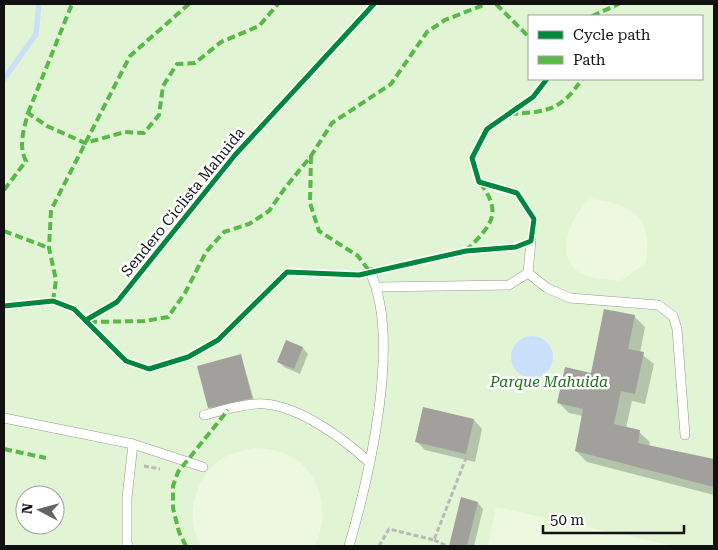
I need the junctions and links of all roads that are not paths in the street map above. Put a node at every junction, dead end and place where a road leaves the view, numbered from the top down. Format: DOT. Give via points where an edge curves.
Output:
graph roads {
  1 [pos="531,241"];
  2 [pos="370,272"];
  3 [pos="528,273"];
  4 [pos="377,287"];
  5 [pos="204,415"];
  6 [pos="4,418"];
  7 [pos="685,435"];
  8 [pos="133,444"];
  9 [pos="370,463"];
  10 [pos="202,467"];
  11 [pos="128,546"];
  12 [pos="349,546"];
  1 -- 3 [label="lane"];
  2 -- 4 [label="lane"];
  3 -- 4 [label="lane" via="509,285"];
  3 -- 7 [label="lane" via="547,288 570,298 658,306 673,316 677,329"];
  4 -- 9 [label="lane" via="383,331 380,401"];
  5 -- 9 [label="lane" via="264,404 300,414 343,439"];
  6 -- 8 [label="lane"];
  8 -- 10 [label="lane"];
  8 -- 11 [label="lane" via="127,498"];
  9 -- 12 [label="lane"];
}
